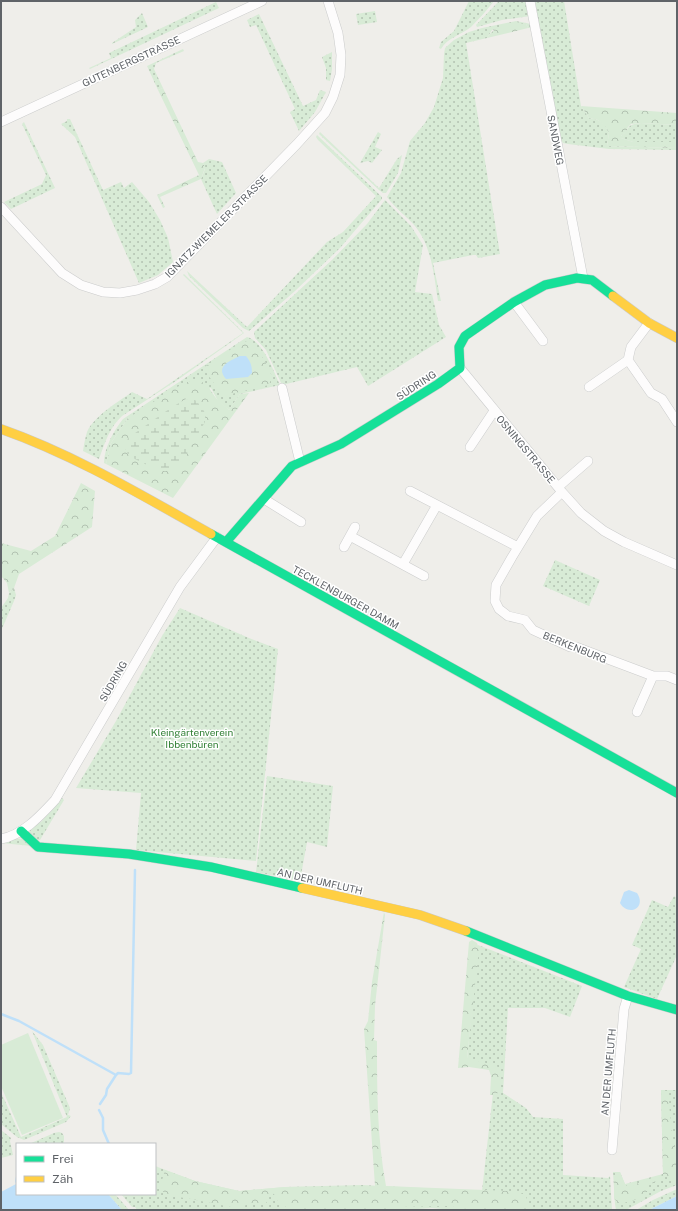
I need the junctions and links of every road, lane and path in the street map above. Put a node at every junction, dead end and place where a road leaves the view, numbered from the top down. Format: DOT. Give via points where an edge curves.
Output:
graph roads {
  1 [pos="262,1"];
  2 [pos="328,1"];
  3 [pos="530,1"];
  4 [pos="1,122"];
  5 [pos="1,207"];
  6 [pos="583,278"];
  7 [pos="514,302"];
  8 [pos="649,323"];
  9 [pos="677,338"];
  10 [pos="543,341"];
  11 [pos="628,360"];
  12 [pos="460,368"];
  13 [pos="589,387"];
  14 [pos="282,388"];
  15 [pos="494,411"];
  16 [pos="677,422"];
  17 [pos="1,429"];
  18 [pos="470,447"];
  19 [pos="588,461"];
  20 [pos="300,462"];
  21 [pos="560,490"];
  22 [pos="410,491"];
  23 [pos="264,499"];
  24 [pos="437,505"];
  25 [pos="301,522"];
  26 [pos="355,527"];
  27 [pos="350,536"];
  28 [pos="217,537"];
  29 [pos="226,542"];
  30 [pos="344,547"];
  31 [pos="518,547"];
  32 [pos="403,564"];
  33 [pos="677,565"];
  34 [pos="424,576"];
  35 [pos="653,676"];
  36 [pos="677,680"];
  37 [pos="637,712"];
  38 [pos="677,793"];
  39 [pos="21,831"];
  40 [pos="1,839"];
  41 [pos="628,996"];
  42 [pos="677,1010"];
  43 [pos="612,1150"];
  1 -- 4 [label="street, GUTENBERGSTRASSE"];
  2 -- 5 [label="street, IGNATZ-WIEMELER-STRASSE" via="338,33 341,55 340,75 325,113 167,277 155,284 120,293 103,292 81,285 62,274"];
  3 -- 6 [label="street, SANDWEG"];
  6 -- 7 [label="street" via="546,285"];
  6 -- 8 [label="street" via="592,280"];
  7 -- 10 [label="street"];
  7 -- 12 [label="street" via="465,336 459,348"];
  8 -- 9 [label="street"];
  8 -- 11 [label="street" via="631,347"];
  11 -- 13 [label="street"];
  11 -- 16 [label="street" via="651,393 662,398"];
  12 -- 15 [label="street, OSNINGSTRASSE"];
  12 -- 20 [label="street, SÜDRING" via="340,444"];
  14 -- 20 [label="street"];
  15 -- 18 [label="street, OSNINGSTRASSE"];
  15 -- 21 [label="street, OSNINGSTRASSE"];
  17 -- 28 [label="street, TECKLENBURGER DAMM" via="58,451"];
  19 -- 21 [label="street, OSNINGSTRASSE"];
  20 -- 23 [label="street, SÜDRING" via="292,466"];
  21 -- 31 [label="street, BERKENBURG" via="537,516"];
  21 -- 33 [label="street, OSNINGSTRASSE" via="581,513 604,531"];
  22 -- 24 [label="street"];
  23 -- 25 [label="street"];
  23 -- 29 [label="street, SÜDRING"];
  24 -- 31 [label="street"];
  24 -- 32 [label="street"];
  26 -- 27 [label="street"];
  27 -- 30 [label="street"];
  27 -- 32 [label="street"];
  28 -- 29 [label="street, TECKLENBURGER DAMM"];
  28 -- 39 [label="street, SÜDRING" via="180,587 55,800"];
  29 -- 38 [label="street, TECKLENBURGER DAMM"];
  31 -- 35 [label="street, BERKENBURG" via="496,585 495,601 499,609 508,616 525,620 533,630 570,647"];
  32 -- 34 [label="street"];
  35 -- 36 [label="street, BERKENBURG" via="667,676"];
  35 -- 37 [label="street"];
  39 -- 40 [label="street"];
  39 -- 41 [label="street, AN DER UMFLUTH" via="38,847 129,854 211,867 420,916 482,937"];
  41 -- 42 [label="street, AN DER UMFLUTH"];
  41 -- 43 [label="street, AN DER UMFLUTH" via="624,1009"];
}
